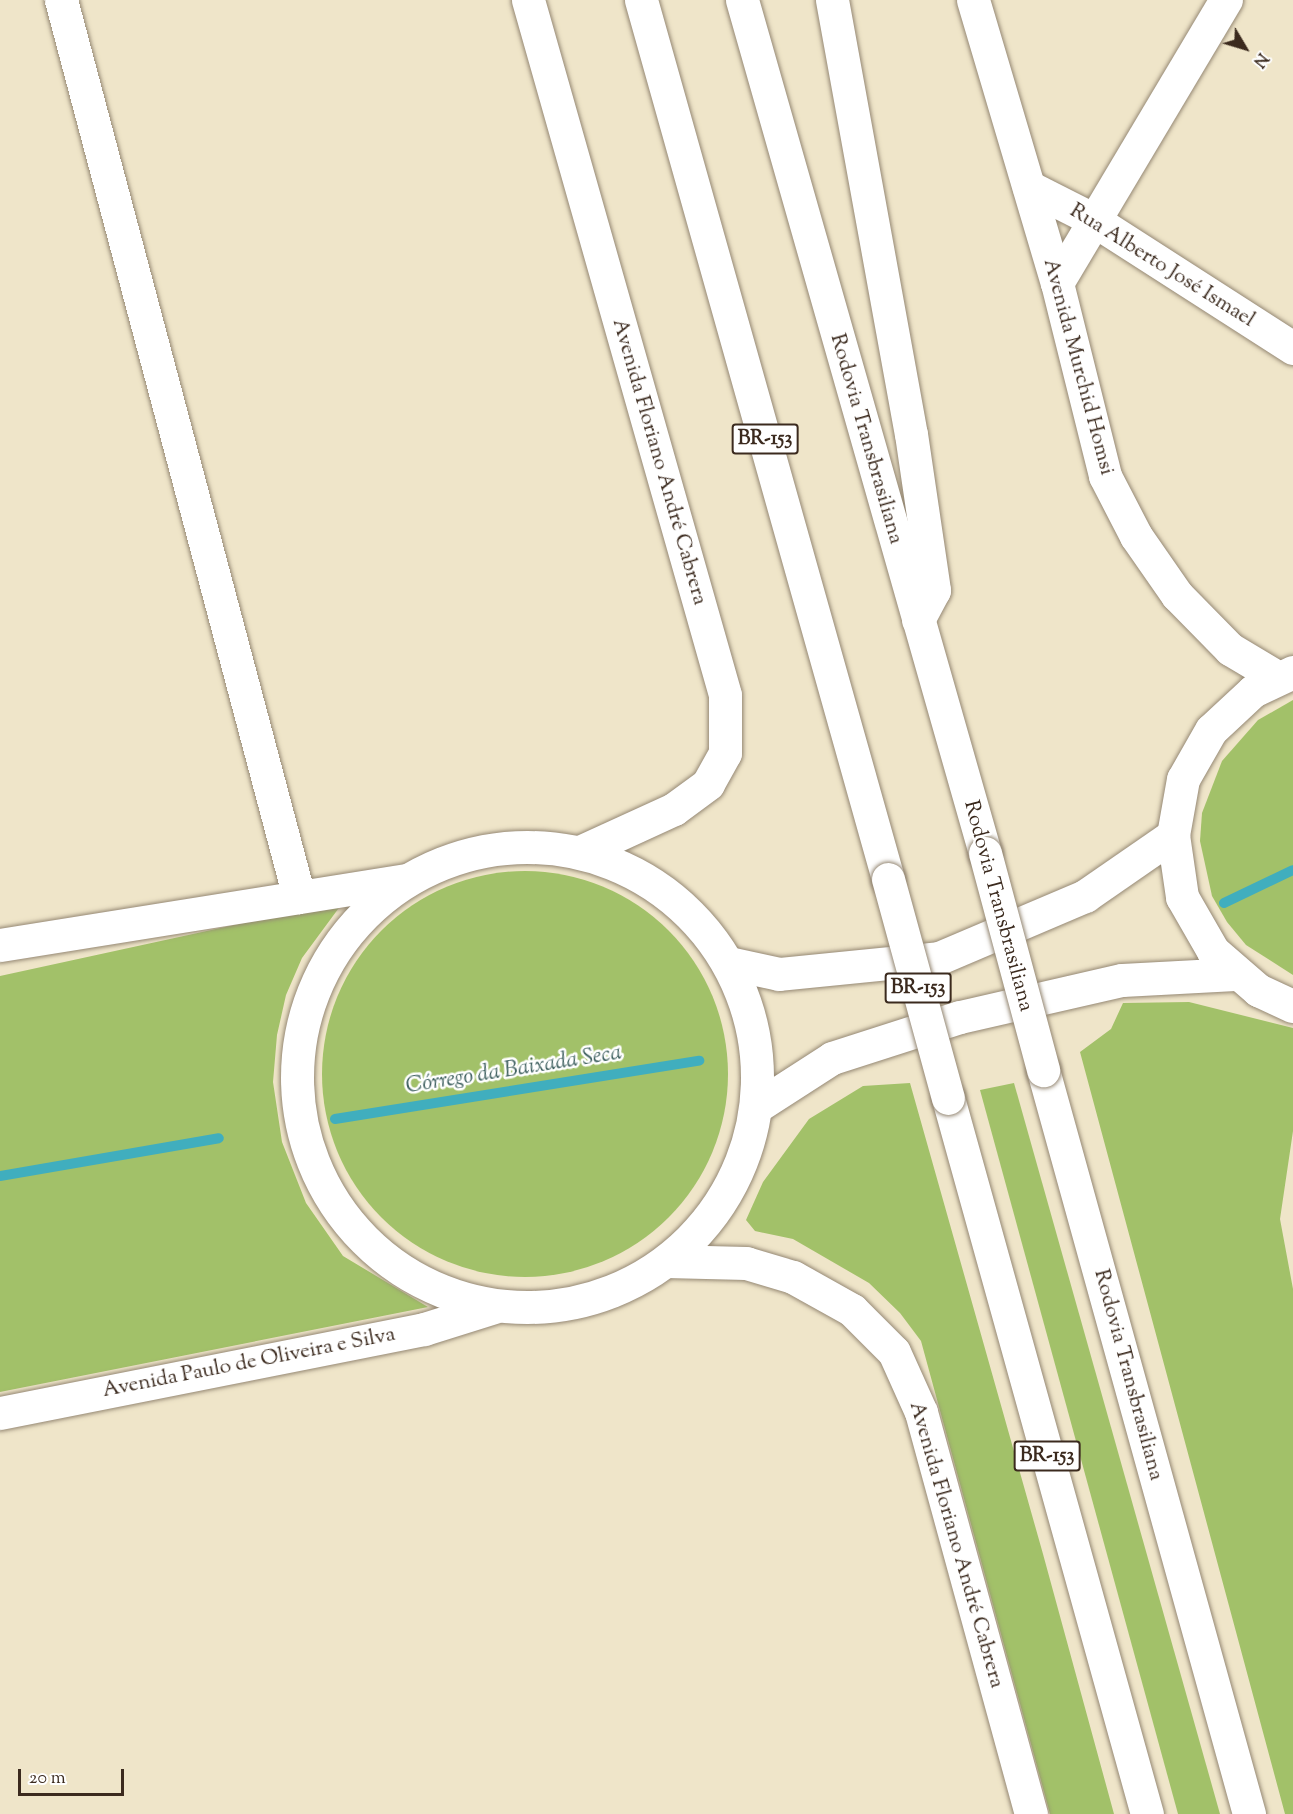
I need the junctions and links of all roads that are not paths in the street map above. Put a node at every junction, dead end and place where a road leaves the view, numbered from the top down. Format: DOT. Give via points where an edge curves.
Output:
graph roads {
  1 [pos="61,0"];
  2 [pos="528,0"];
  3 [pos="641,0"];
  4 [pos="742,0"];
  5 [pos="832,0"];
  6 [pos="973,0"];
  7 [pos="1226,0"];
  8 [pos="1029,187"];
  9 [pos="1092,219"];
  10 [pos="1057,283"];
  11 [pos="1293,348"];
  12 [pos="918,621"];
  13 [pos="1285,674"];
  14 [pos="1173,835"];
  15 [pos="580,852"];
  16 [pos="409,880"];
  17 [pos="299,897"];
  18 [pos="0,945"];
  19 [pos="728,963"];
  20 [pos="1235,974"];
  21 [pos="1293,1006"];
  22 [pos="756,1107"];
  23 [pos="666,1261"];
  24 [pos="497,1306"];
  25 [pos="0,1413"];
  26 [pos="1031,1814"];
  27 [pos="1147,1814"];
  28 [pos="1249,1814"];
  1 -- 17 [label="main road"];
  2 -- 15 [label="main road, Avenida Floriano André Cabrera" via="725,695 724,753 708,784 674,809"];
  3 -- 27 [label="main road, BR-153, bridge"];
  4 -- 12 [label="main road, Rodovia Transbrasiliana"];
  5 -- 12 [label="main road" via="911,434 934,590"];
  6 -- 8 [label="main road, Avenida Murchid Homsi"];
  7 -- 9 [label="main road"];
  8 -- 9 [label="main road, Rua Alberto José Ismael"];
  8 -- 10 [label="main road, Avenida Murchid Homsi"];
  9 -- 10 [label="main road"];
  9 -- 11 [label="main road, Rua Alberto José Ismael"];
  10 -- 13 [label="main road, Avenida Murchid Homsi" via="1105,476 1136,536 1177,595 1230,649"];
  12 -- 28 [label="main road, Rodovia Transbrasiliana, bridge"];
  13 -- 14 [label="main road" via="1230,708 1195,753 1183,779"];
  14 -- 19 [label="main road" via="1085,896 939,957 779,974"];
  14 -- 20 [label="main road" via="1182,897 1195,926"];
  15 -- 16 [label="main road" via="545,847 486,851 441,864"];
  15 -- 19 [label="main road" via="650,881 680,903 707,931"];
  16 -- 17 [label="main road"];
  16 -- 24 [label="main road" via="354,926 316,986 298,1055 302,1125 311,1159 327,1192 370,1247 429,1286"];
  17 -- 18 [label="main road"];
  19 -- 22 [label="main road" via="744,996 754,1032"];
  20 -- 21 [label="main road"];
  20 -- 22 [label="main road" via="1122,980 960,1017 832,1058"];
  22 -- 23 [label="main road" via="735,1177 693,1237"];
  23 -- 24 [label="main road" via="636,1280 594,1298 532,1308"];
  23 -- 26 [label="main road, Avenida Floriano André Cabrera" via="746,1263 793,1276 852,1310 894,1352 921,1412"];
  24 -- 25 [label="main road, Avenida Paulo de Oliveira e Silva" via="424,1329"];
}
